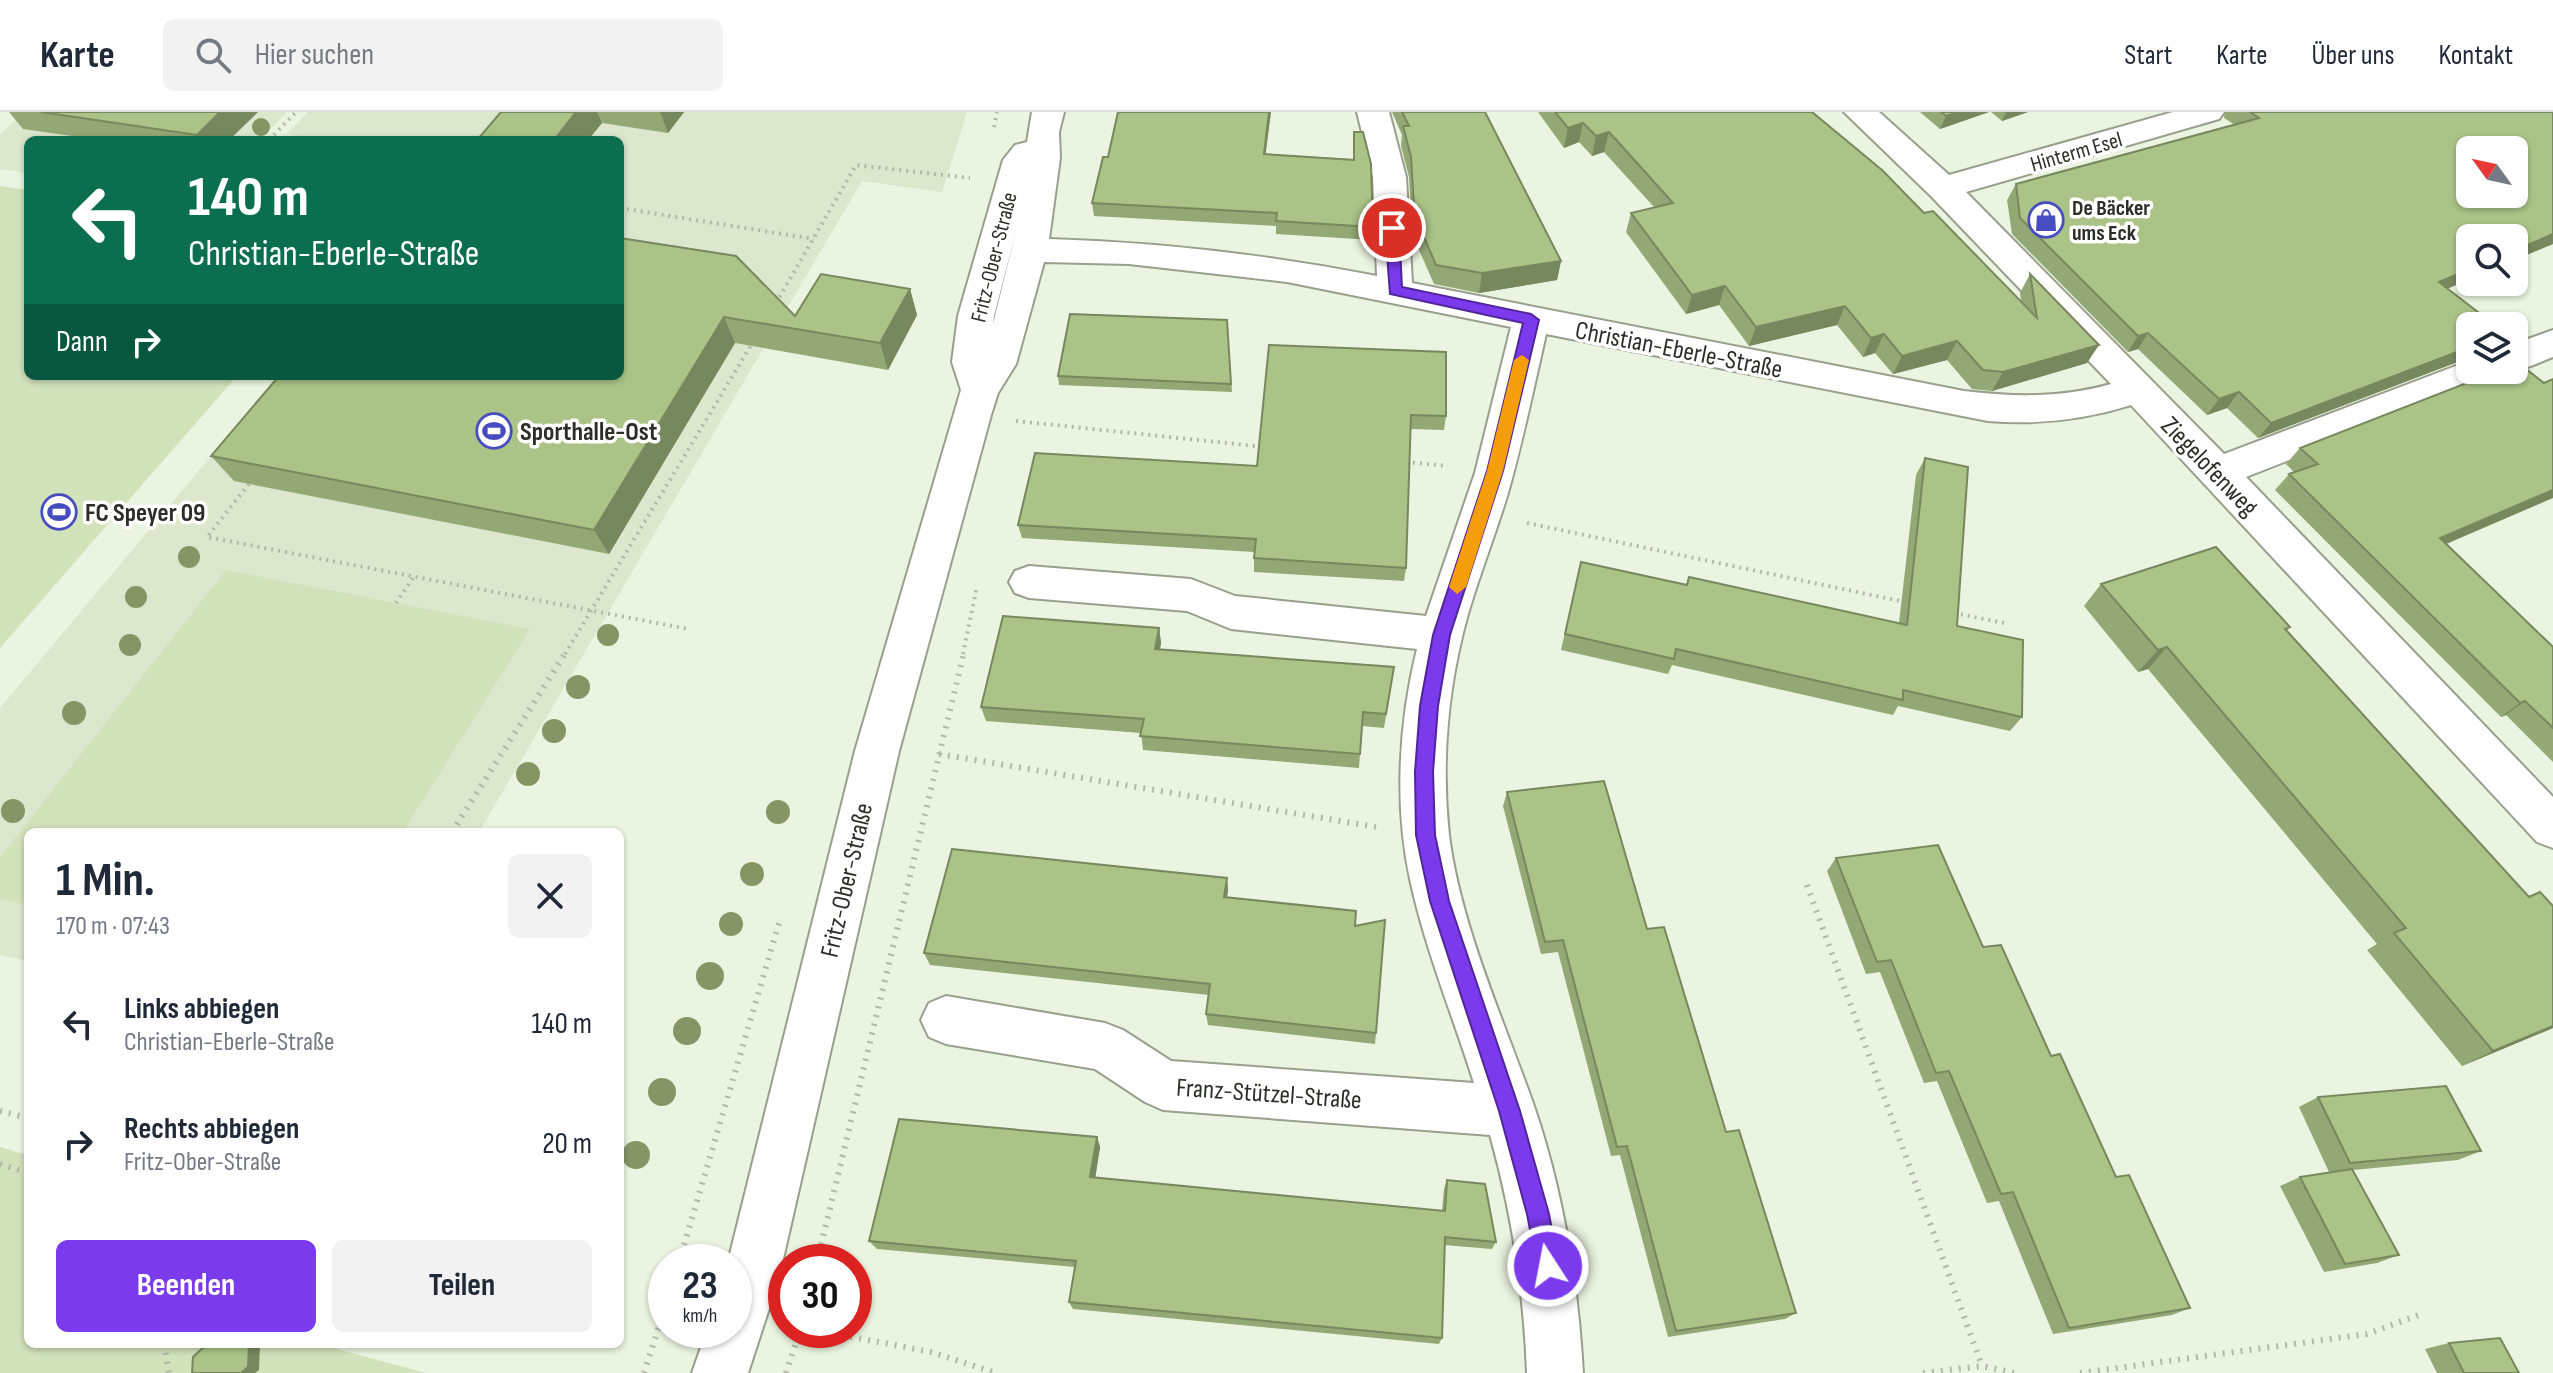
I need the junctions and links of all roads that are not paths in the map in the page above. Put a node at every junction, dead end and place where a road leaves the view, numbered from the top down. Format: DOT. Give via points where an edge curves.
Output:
graph roads {
  1 [pos="1373,112"];
  2 [pos="1860,112"];
  3 [pos="2208,112"];
  4 [pos="1045,122"];
  5 [pos="1943,188"];
  6 [pos="1030,250"];
  7 [pos="1395,290"];
  8 [pos="1531,320"];
  9 [pos="2553,343"];
  10 [pos="2528,353"];
  11 [pos="2456,380"];
  12 [pos="2136,390"];
  13 [pos="996,405"];
  14 [pos="2218,472"];
  15 [pos="1029,582"];
  16 [pos="1442,635"];
  17 [pos="2553,828"];
  18 [pos="946,1020"];
  19 [pos="1510,1111"];
  20 [pos="720,1373"];
  21 [pos="1555,1373"];
  1 -- 7 [label="street" via="1391,169"];
  2 -- 5 [label="street, Ziegelofenweg"];
  3 -- 5 [label="street, Hinterm Esel"];
  4 -- 6 [label="street, Fritz-Ober-Straße"];
  4 -- 13 [label="street, Fritz-Ober-Straße" via="1019,160 976,316 970,362"];
  5 -- 12 [label="street, Ziegelofenweg"];
  6 -- 7 [label="street, Christian-Eberle-Straße" via="1221,261"];
  6 -- 13 [label="street, Fritz-Ober-Straße" via="998,364"];
  7 -- 8 [label="street, Christian-Eberle-Straße"];
  8 -- 12 [label="street, Christian-Eberle-Straße" via="2019,412 2102,402"];
  8 -- 16 [label="street" via="1495,471"];
  9 -- 10 [label="street"];
  11 -- 14 [label="street"];
  12 -- 14 [label="street, Ziegelofenweg"];
  13 -- 20 [label="street, Fritz-Ober-Straße" via="877,751 751,1281"];
  14 -- 17 [label="street, Ziegelofenweg"];
  15 -- 16 [label="street" via="1191,595 1231,612"];
  16 -- 19 [label="street" via="1429,706 1426,835 1439,901"];
  18 -- 19 [label="street, Franz-Stützel-Straße" via="1105,1047 1163,1085"];
  19 -- 21 [label="street" via="1548,1266"];
}
